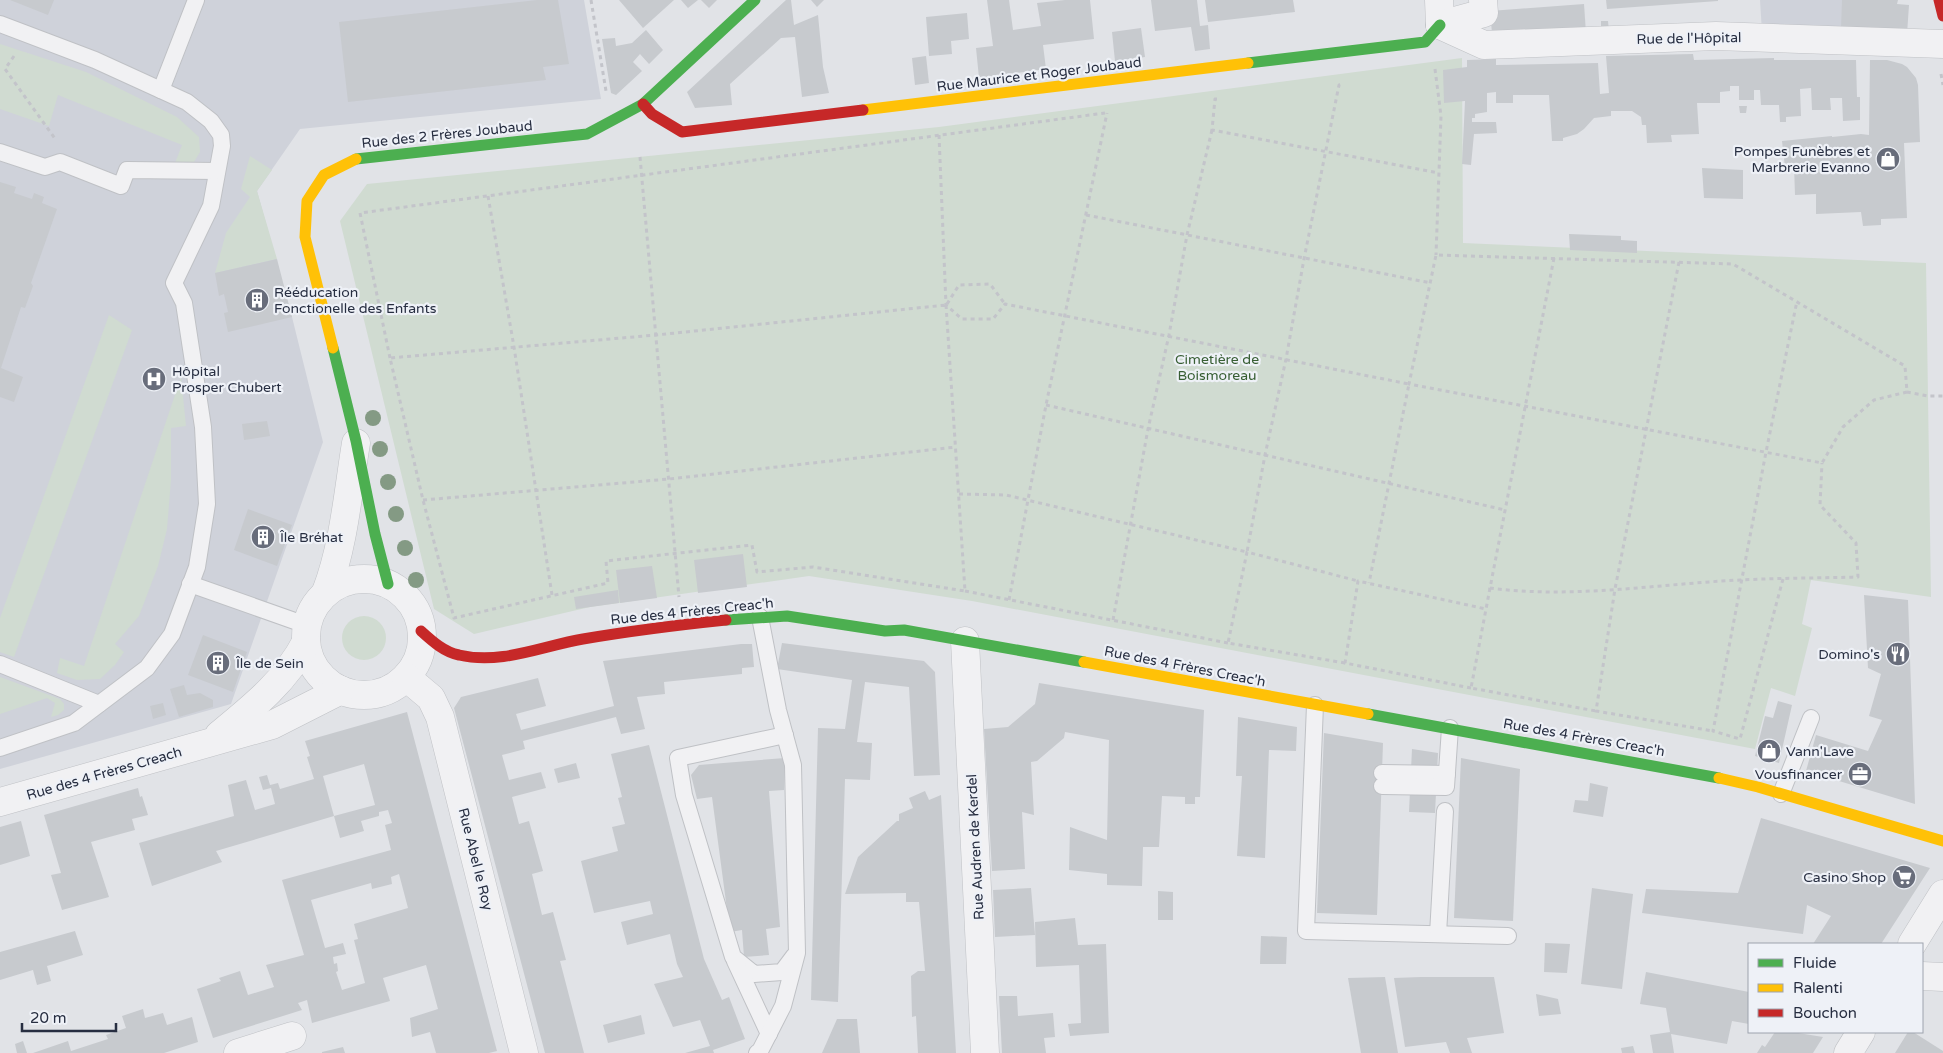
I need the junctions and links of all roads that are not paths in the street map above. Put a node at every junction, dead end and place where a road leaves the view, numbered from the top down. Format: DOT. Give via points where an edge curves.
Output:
graph roads {
  1 [pos="196,0"];
  2 [pos="755,0"];
  3 [pos="1483,0"];
  4 [pos="1939,0"];
  5 [pos="1439,12"];
  6 [pos="1943,16"];
  7 [pos="0,24"];
  8 [pos="1943,44"];
  9 [pos="161,90"];
  10 [pos="643,104"];
  11 [pos="0,152"];
  12 [pos="217,171"];
  13 [pos="356,441"];
  14 [pos="190,584"];
  15 [pos="388,584"];
  16 [pos="326,592"];
  17 [pos="760,617"];
  18 [pos="421,631"];
  19 [pos="306,634"];
  20 [pos="965,641"];
  21 [pos="0,664"];
  22 [pos="406,677"];
  23 [pos="341,690"];
  24 [pos="99,704"];
  25 [pos="1315,705"];
  26 [pos="1811,718"];
  27 [pos="1450,728"];
  28 [pos="785,735"];
  29 [pos="209,744"];
  30 [pos="0,748"];
  31 [pos="1382,779"];
  32 [pos="1781,794"];
  33 [pos="0,802"];
  34 [pos="1444,811"];
  35 [pos="1943,841"];
  36 [pos="1943,894"];
  37 [pos="1438,934"];
  38 [pos="1508,936"];
  39 [pos="1913,943"];
  40 [pos="797,953"];
  41 [pos="733,957"];
  42 [pos="1923,976"];
  43 [pos="1943,977"];
  44 [pos="1859,1033"];
  45 [pos="769,1034"];
  46 [pos="292,1036"];
  47 [pos="238,1053"];
  48 [pos="524,1053"];
  49 [pos="757,1053"];
  50 [pos="985,1053"];
  51 [pos="1848,1053"];
  1 -- 9 [label="lane"];
  2 -- 10 [label="street, Rue des 2 Frères Joubaud"];
  3 -- 5 [label="street" via="1484,13"];
  4 -- 6 [label="street"];
  5 -- 8 [label="street, Rue de l'Hôpital" via="1484,45 1716,36"];
  5 -- 10 [label="street, Rue Maurice et Roger Joubaud" via="1425,42 682,132 652,114"];
  7 -- 9 [label="lane" via="95,60"];
  9 -- 12 [label="lane" via="187,102 211,121 221,134"];
  10 -- 13 [label="street, Rue des 2 Frères Joubaud" via="587,134 357,159 324,175 307,201 305,237"];
  11 -- 12 [label="lane" via="45,167 60,162 121,186 127,170"];
  12 -- 14 [label="lane" via="211,206 174,283 184,303 204,427 208,504 197,567"];
  13 -- 15 [label="street, Rue des 2 Frères Joubaud"];
  13 -- 16 [label="street" via="341,539"];
  14 -- 19 [label="lane"];
  14 -- 24 [label="lane" via="172,634 147,668"];
  15 -- 16 [label="street" via="356,579"];
  15 -- 18 [label="street" via="404,595 416,612"];
  16 -- 19 [label="street" via="313,607"];
  17 -- 18 [label="street, Rue des 4 Frères Creac'h" via="582,639 499,658 458,655"];
  17 -- 20 [label="street, Rue des 4 Frères Creac'h" via="787,616 830,621"];
  17 -- 28 [label="lane"];
  18 -- 22 [label="street" via="416,663"];
  19 -- 23 [label="street" via="309,657 317,671"];
  19 -- 29 [label="street, Rue des 4 Frères Creach" via="297,660 275,686"];
  20 -- 25 [label="street, Rue des 4 Frères Creac'h"];
  20 -- 50 [label="street, Rue Audren de Kerdel"];
  21 -- 24 [label="lane"];
  22 -- 23 [label="street" via="392,688 376,694 358,695"];
  22 -- 48 [label="street, Rue Abel le Roy" via="431,698 440,717"];
  23 -- 29 [label="street, Rue des 4 Frères Creach" via="272,725"];
  24 -- 30 [label="lane" via="74,723"];
  25 -- 27 [label="street, Rue des 4 Frères Creac'h"];
  25 -- 37 [label="lane" via="1306,931"];
  26 -- 32 [label="lane"];
  27 -- 31 [label="lane" via="1447,774"];
  27 -- 32 [label="street, Rue des 4 Frères Creac'h" via="1728,780"];
  28 -- 40 [label="lane" via="793,766"];
  28 -- 41 [label="lane" via="678,758 684,795"];
  29 -- 33 [label="street, Rue des 4 Frères Creach"];
  32 -- 35 [label="street, Rue des 4 Frères Creac'h"];
  34 -- 37 [label="lane"];
  36 -- 39 [label="street"];
  37 -- 38 [label="lane"];
  40 -- 41 [label="lane" via="782,972 754,974"];
  40 -- 45 [label="lane" via="783,1006"];
  41 -- 45 [label="lane"];
  42 -- 43 [label="street"];
  44 -- 51 [label="street"];
  45 -- 49 [label="lane"];
  46 -- 47 [label="street"];
}
